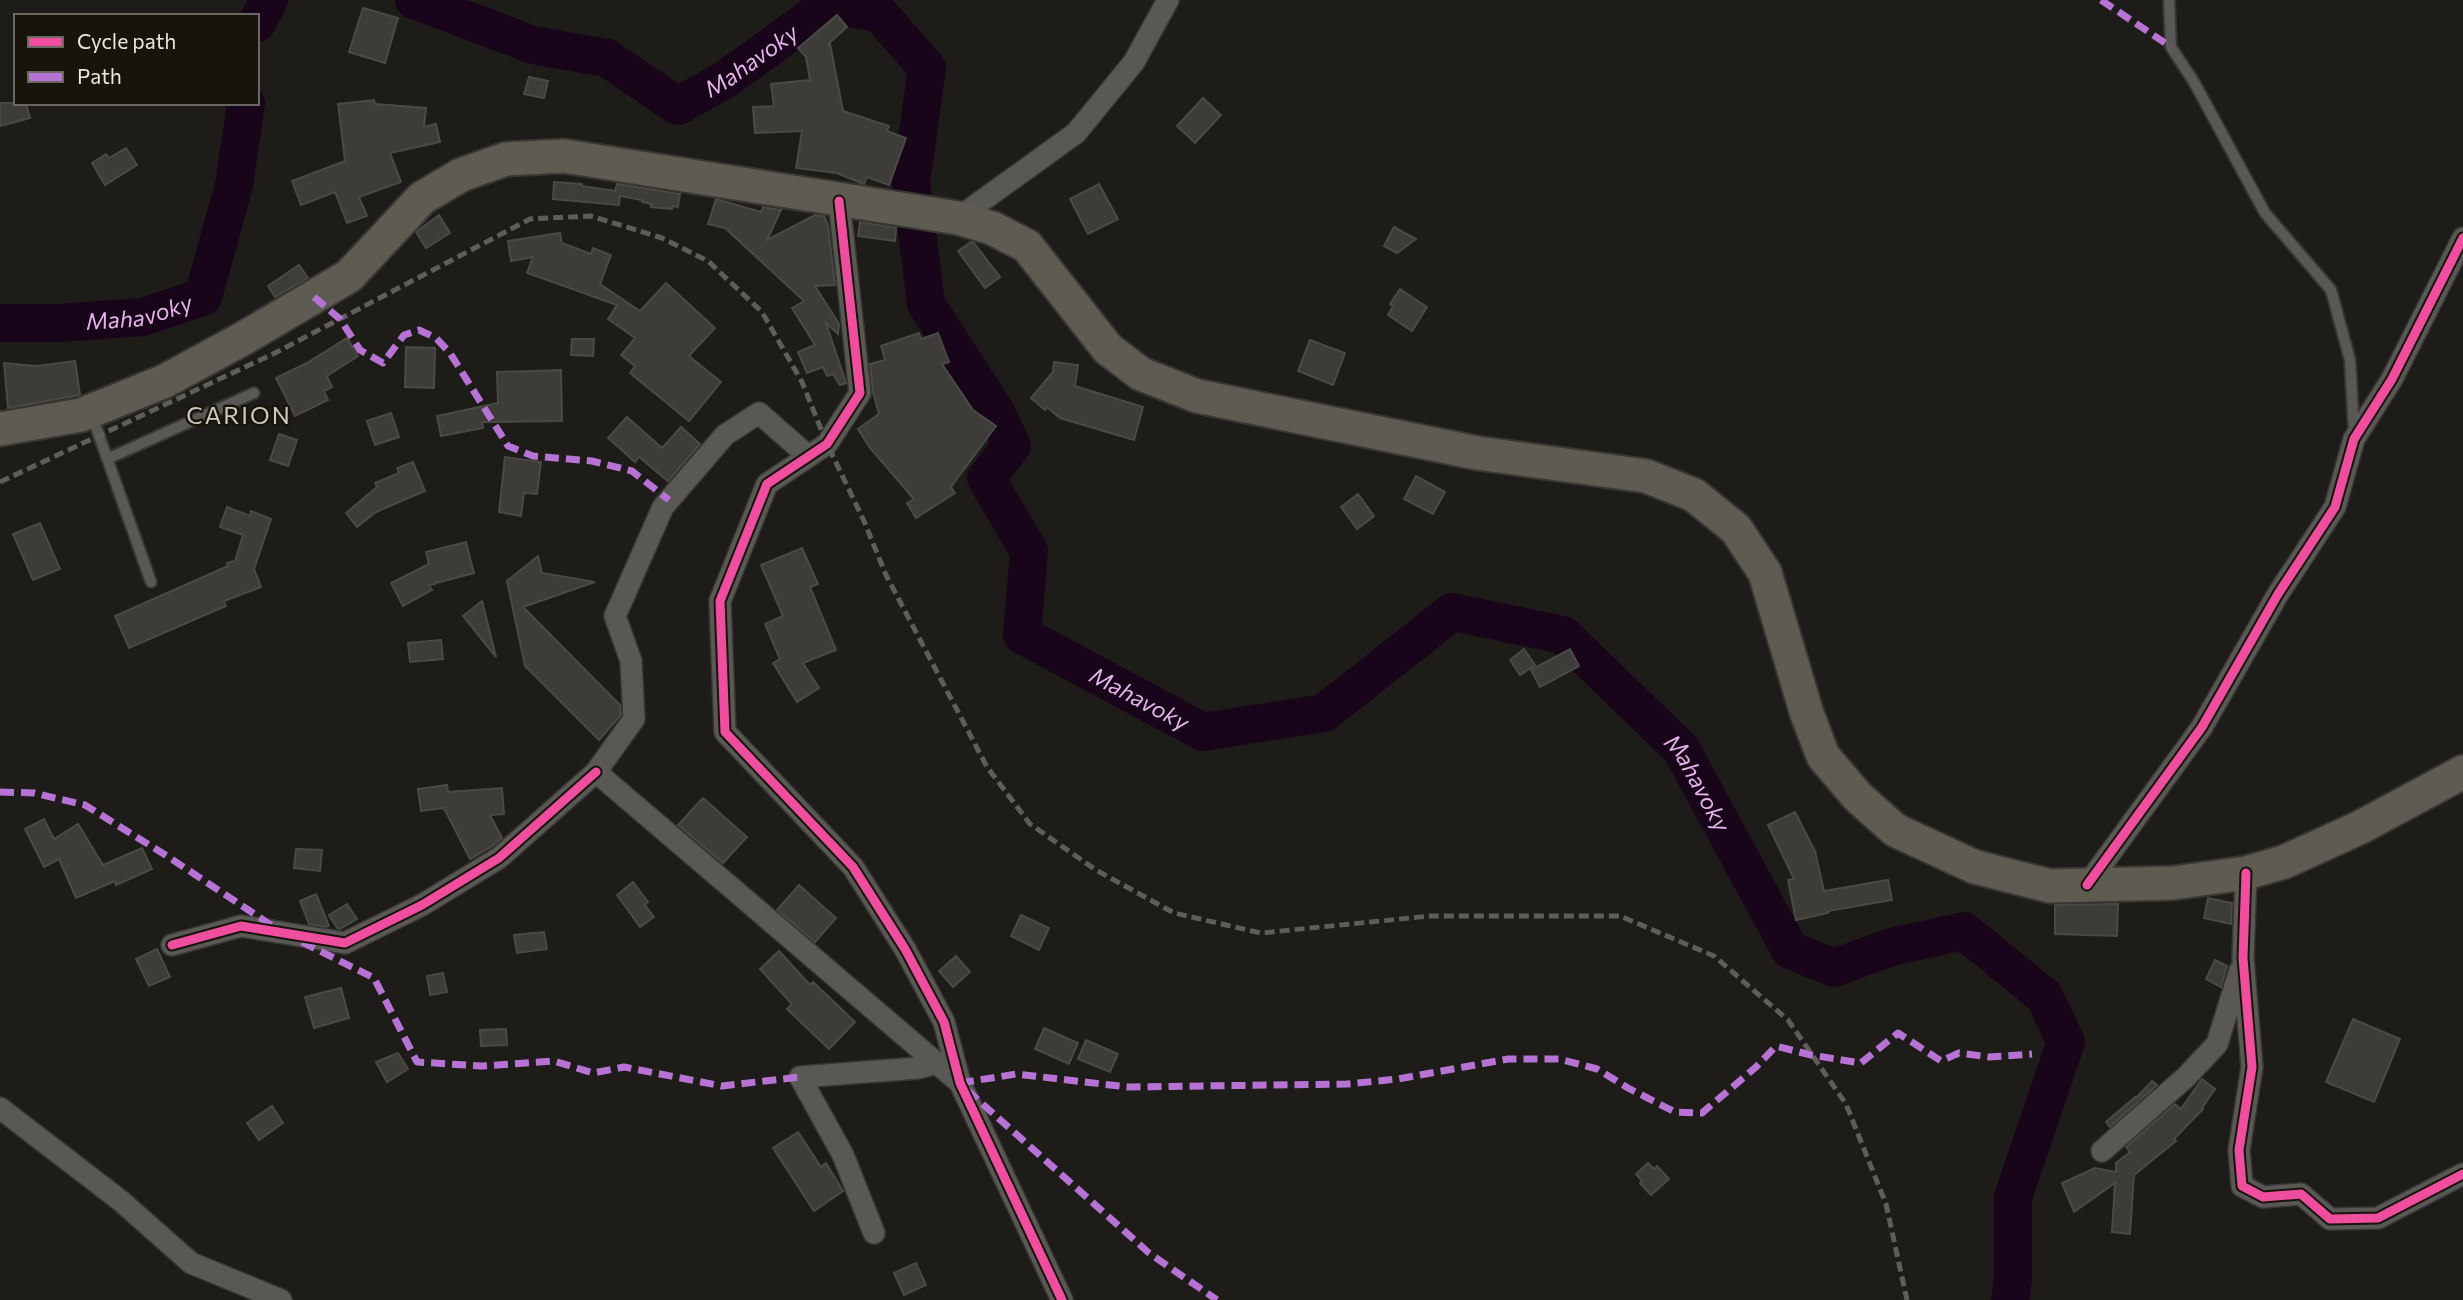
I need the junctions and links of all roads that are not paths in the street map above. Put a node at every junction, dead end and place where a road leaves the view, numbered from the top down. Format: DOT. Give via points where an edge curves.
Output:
graph roads {
  1 [pos="1168,0"];
  2 [pos="2169,0"];
  3 [pos="839,201"];
  4 [pos="958,218"];
  5 [pos="2463,238"];
  6 [pos="254,393"];
  7 [pos="91,411"];
  8 [pos="0,429"];
  9 [pos="2354,439"];
  10 [pos="808,456"];
  11 [pos="107,459"];
  12 [pos="151,582"];
  13 [pos="596,772"];
  14 [pos="2463,772"];
  15 [pos="2246,873"];
  16 [pos="2087,885"];
  17 [pos="172,945"];
  18 [pos="2243,958"];
  19 [pos="937,1063"];
  20 [pos="960,1083"];
  21 [pos="0,1108"];
  22 [pos="2102,1151"];
  23 [pos="2463,1174"];
  24 [pos="874,1233"];
  25 [pos="281,1300"];
  26 [pos="1062,1300"];
  1 -- 4 [label="street" via="1134,62 1076,133"];
  2 -- 9 [label="lane" via="2171,47 2264,213 2331,290 2350,360"];
  3 -- 4 [label="main road"];
  3 -- 7 [label="main road" via="564,156 506,159 461,175 422,198 349,276 165,381"];
  3 -- 10 [label="street" via="860,393 827,444"];
  4 -- 16 [label="main road" via="992,228 1027,246 1108,349 1141,374 1198,396 1477,453 1646,476 1694,495 1736,529 1765,573 1823,756 1858,797 1895,831 1975,867 2050,886"];
  5 -- 9 [label="street" via="2392,379"];
  6 -- 11 [label="lane"];
  7 -- 8 [label="main road"];
  7 -- 11 [label="lane"];
  9 -- 16 [label="street" via="2335,507 2278,594 2202,727"];
  10 -- 13 [label="street" via="760,412 725,435 663,506 615,616 631,661 634,719"];
  10 -- 20 [label="street" via="767,484 720,601 725,732 853,867 944,1022"];
  11 -- 12 [label="lane"];
  13 -- 17 [label="street" via="499,858 422,905 345,943 241,926"];
  13 -- 19 [label="street"];
  14 -- 15 [label="main road" via="2359,828 2284,862"];
  15 -- 16 [label="main road" via="2173,883"];
  15 -- 18 [label="street"];
  18 -- 22 [label="street" via="2217,1044"];
  18 -- 23 [label="street" via="2252,1067 2239,1150 2242,1186 2263,1197 2301,1194 2330,1219 2378,1218"];
  19 -- 20 [label="street"];
  19 -- 24 [label="street" via="800,1077 843,1155"];
  20 -- 26 [label="street"];
  21 -- 25 [label="street" via="121,1201 191,1263"];
}
